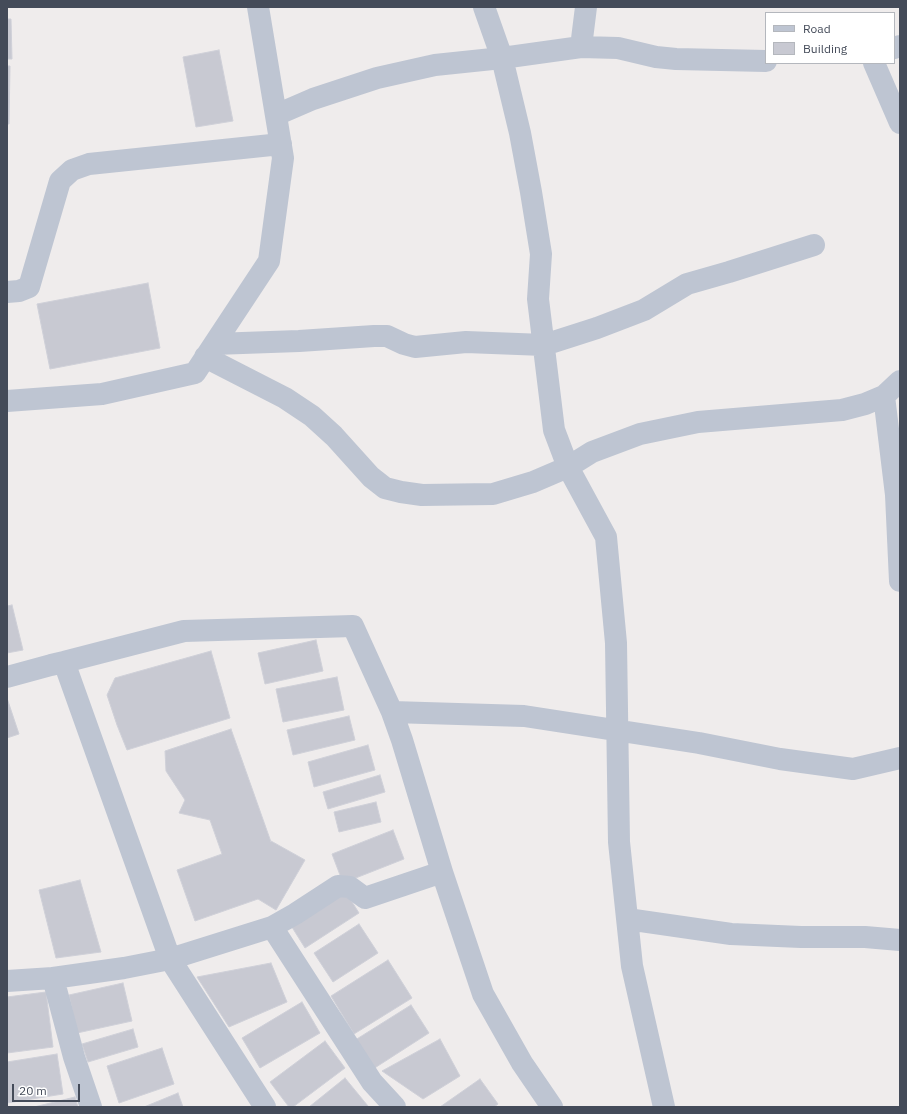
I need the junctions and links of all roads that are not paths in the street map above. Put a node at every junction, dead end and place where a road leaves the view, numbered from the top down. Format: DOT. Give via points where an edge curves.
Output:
graph roads {
  1 [pos="258,7"];
  2 [pos="484,7"];
  3 [pos="586,7"];
  4 [pos="581,47"];
  5 [pos="502,58"];
  6 [pos="765,61"];
  7 [pos="874,64"];
  8 [pos="276,115"];
  9 [pos="900,123"];
  10 [pos="281,144"];
  11 [pos="814,245"];
  12 [pos="7,292"];
  13 [pos="544,345"];
  14 [pos="209,351"];
  15 [pos="900,381"];
  16 [pos="884,396"];
  17 [pos="7,401"];
  18 [pos="568,467"];
  19 [pos="900,581"];
  20 [pos="58,664"];
  21 [pos="7,677"];
  22 [pos="392,712"];
  23 [pos="618,731"];
  24 [pos="900,758"];
  25 [pos="442,872"];
  26 [pos="628,919"];
  27 [pos="272,928"];
  28 [pos="900,940"];
  29 [pos="164,960"];
  30 [pos="53,978"];
  31 [pos="7,981"];
  32 [pos="91,1107"];
  33 [pos="265,1107"];
  34 [pos="395,1107"];
  35 [pos="552,1107"];
  36 [pos="664,1107"];
  1 -- 8 [label="street"];
  2 -- 5 [label="street"];
  3 -- 4 [label="street"];
  4 -- 5 [label="street"];
  4 -- 6 [label="street" via="618,48 676,59"];
  5 -- 8 [label="street" via="434,65 377,78"];
  5 -- 13 [label="street" via="520,133 541,254 538,299"];
  7 -- 9 [label="street"];
  8 -- 10 [label="street"];
  10 -- 12 [label="street" via="89,164 72,170 60,181 30,287"];
  10 -- 14 [label="street" via="283,158 269,261"];
  11 -- 13 [label="street" via="687,284 644,310"];
  13 -- 14 [label="street" via="466,342 415,347 387,336 374,336"];
  13 -- 18 [label="street" via="554,430"];
  14 -- 17 [label="street" via="195,373 102,394"];
  14 -- 18 [label="street" via="312,416 385,488 422,495 493,494 533,482"];
  15 -- 16 [label="street"];
  16 -- 18 [label="street" via="842,410 698,422 640,434 592,452"];
  16 -- 19 [label="street" via="896,495"];
  18 -- 23 [label="street" via="606,537 616,643"];
  20 -- 21 [label="street"];
  20 -- 22 [label="street" via="184,630 353,626"];
  20 -- 29 [label="street"];
  22 -- 23 [label="street" via="524,716"];
  22 -- 25 [label="street"];
  23 -- 24 [label="street" via="853,769"];
  23 -- 26 [label="street" via="619,842"];
  25 -- 27 [label="street" via="365,898 350,888 338,886"];
  25 -- 35 [label="street" via="483,994 522,1063"];
  26 -- 28 [label="street" via="731,934"];
  26 -- 36 [label="street" via="632,966"];
  27 -- 29 [label="street"];
  27 -- 34 [label="street" via="372,1082"];
  29 -- 30 [label="street"];
  29 -- 33 [label="street"];
  30 -- 31 [label="street"];
  30 -- 32 [label="street" via="74,1057"];
}
